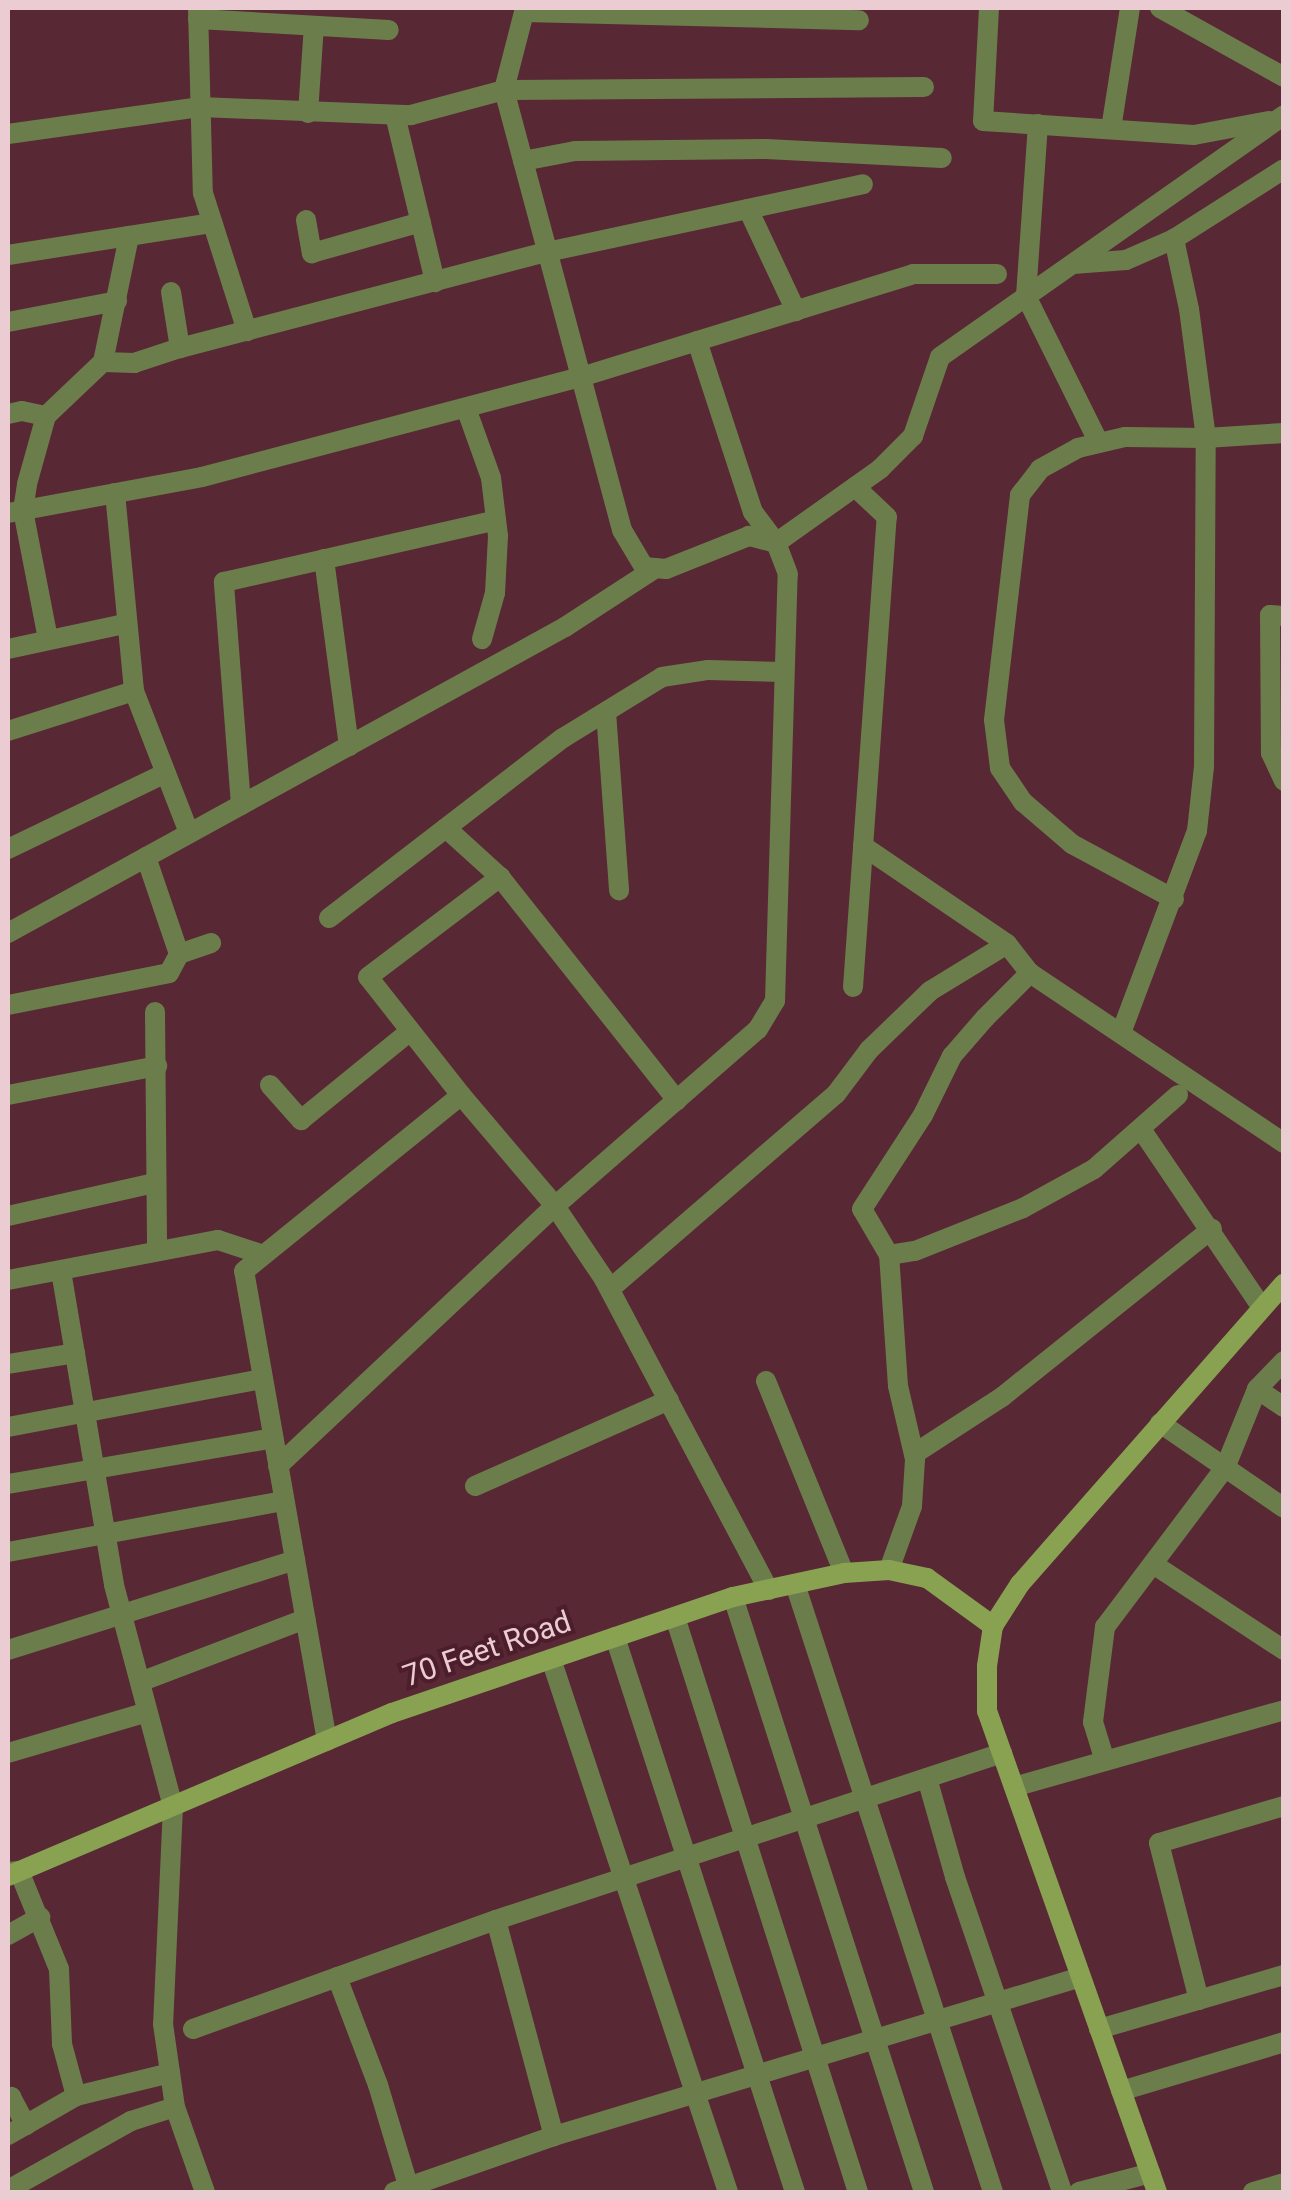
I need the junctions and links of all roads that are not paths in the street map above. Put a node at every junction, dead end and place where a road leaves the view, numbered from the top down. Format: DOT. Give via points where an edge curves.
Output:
graph roads {
  1 [pos="989,8"];
  2 [pos="1130,8"];
  3 [pos="1160,8"];
  4 [pos="524,10"];
  5 [pos="198,13"];
  6 [pos="1185,13"];
  7 [pos="859,20"];
  8 [pos="314,26"];
  9 [pos="389,30"];
  10 [pos="1284,76"];
  11 [pos="924,87"];
  12 [pos="504,90"];
  13 [pos="199,107"];
  14 [pos="308,113"];
  15 [pos="395,114"];
  16 [pos="1281,119"];
  17 [pos="1038,124"];
  18 [pos="1111,129"];
  19 [pos="8,134"];
  20 [pos="942,158"];
  21 [pos="523,161"];
  22 [pos="1284,169"];
  23 [pos="863,184"];
  24 [pos="748,209"];
  25 [pos="306,220"];
  26 [pos="421,222"];
  27 [pos="213,224"];
  28 [pos="129,236"];
  29 [pos="1174,239"];
  30 [pos="548,252"];
  31 [pos="8,255"];
  32 [pos="1071,264"];
  33 [pos="997,274"];
  34 [pos="435,282"];
  35 [pos="171,292"];
  36 [pos="1026,296"];
  37 [pos="117,302"];
  38 [pos="796,311"];
  39 [pos="8,322"];
  40 [pos="247,331"];
  41 [pos="696,341"];
  42 [pos="180,348"];
  43 [pos="103,362"];
  44 [pos="581,377"];
  45 [pos="466,408"];
  46 [pos="8,414"];
  47 [pos="46,416"];
  48 [pos="1284,432"];
  49 [pos="1206,438"];
  50 [pos="1099,443"];
  51 [pos="855,487"];
  52 [pos="115,493"];
  53 [pos="15,511"];
  54 [pos="496,520"];
  55 [pos="776,543"];
  56 [pos="324,559"];
  57 [pos="656,568"];
  58 [pos="1284,616"];
  59 [pos="125,624"];
  60 [pos="48,639"];
  61 [pos="482,639"];
  62 [pos="8,649"];
  63 [pos="784,672"];
  64 [pos="134,691"];
  65 [pos="606,712"];
  66 [pos="8,731"];
  67 [pos="349,746"];
  68 [pos="166,773"];
  69 [pos="1284,781"];
  70 [pos="241,806"];
  71 [pos="446,828"];
  72 [pos="190,833"];
  73 [pos="863,846"];
  74 [pos="8,849"];
  75 [pos="146,857"];
  76 [pos="500,877"];
  77 [pos="619,890"];
  78 [pos="1174,899"];
  79 [pos="329,918"];
  80 [pos="8,933"];
  81 [pos="211,943"];
  82 [pos="1007,944"];
  83 [pos="179,954"];
  84 [pos="1030,973"];
  85 [pos="853,986"];
  86 [pos="8,1005"];
  87 [pos="155,1012"];
  88 [pos="410,1031"];
  89 [pos="1120,1034"];
  90 [pos="157,1066"];
  91 [pos="270,1085"];
  92 [pos="8,1095"];
  93 [pos="461,1095"];
  94 [pos="1178,1095"];
  95 [pos="677,1100"];
  96 [pos="1141,1129"];
  97 [pos="1284,1142"];
  98 [pos="155,1184"];
  99 [pos="555,1206"];
  100 [pos="8,1216"];
  101 [pos="1212,1229"];
  102 [pos="157,1251"];
  103 [pos="264,1255"];
  104 [pos="889,1255"];
  105 [pos="61,1271"];
  106 [pos="8,1280"];
  107 [pos="1284,1284"];
  108 [pos="610,1289"];
  109 [pos="1262,1308"];
  110 [pos="75,1353"];
  111 [pos="1284,1361"];
  112 [pos="8,1364"];
  113 [pos="263,1379"];
  114 [pos="766,1381"];
  115 [pos="1257,1389"];
  116 [pos="669,1400"];
  117 [pos="1284,1407"];
  118 [pos="85,1413"];
  119 [pos="1160,1424"];
  120 [pos="8,1427"];
  121 [pos="273,1438"];
  122 [pos="914,1454"];
  123 [pos="278,1466"];
  124 [pos="1225,1468"];
  125 [pos="95,1472"];
  126 [pos="8,1484"];
  127 [pos="475,1486"];
  128 [pos="284,1501"];
  129 [pos="1284,1508"];
  130 [pos="105,1531"];
  131 [pos="8,1552"];
  132 [pos="294,1560"];
  133 [pos="1153,1564"];
  134 [pos="889,1570"];
  135 [pos="844,1573"];
  136 [pos="796,1584"];
  137 [pos="768,1590"];
  138 [pos="733,1597"];
  139 [pos="122,1614"];
  140 [pos="675,1617"];
  141 [pos="305,1619"];
  142 [pos="993,1626"];
  143 [pos="614,1638"];
  144 [pos="8,1650"];
  145 [pos="1284,1650"];
  146 [pos="551,1659"];
  147 [pos="140,1682"];
  148 [pos="1284,1710"];
  149 [pos="147,1712"];
  150 [pos="327,1741"];
  151 [pos="8,1753"];
  152 [pos="1002,1753"];
  153 [pos="1105,1761"];
  154 [pos="927,1778"];
  155 [pos="1014,1787"];
  156 [pos="867,1798"];
  157 [pos="173,1806"];
  158 [pos="1284,1806"];
  159 [pos="804,1818"];
  160 [pos="745,1838"];
  161 [pos="688,1856"];
  162 [pos="11,1873"];
  163 [pos="623,1877"];
  164 [pos="40,1916"];
  165 [pos="496,1920"];
  166 [pos="8,1935"];
  167 [pos="1284,1974"];
  168 [pos="1081,1977"];
  169 [pos="337,1978"];
  170 [pos="1199,2000"];
  171 [pos="998,2002"];
  172 [pos="940,2020"];
  173 [pos="193,2029"];
  174 [pos="1100,2029"];
  175 [pos="878,2038"];
  176 [pos="1284,2042"];
  177 [pos="815,2058"];
  178 [pos="170,2074"];
  179 [pos="757,2075"];
  180 [pos="1122,2092"];
  181 [pos="695,2093"];
  182 [pos="76,2096"];
  183 [pos="8,2099"];
  184 [pos="175,2108"];
  185 [pos="17,2130"];
  186 [pos="554,2136"];
  187 [pos="1154,2183"];
  188 [pos="1284,2183"];
  189 [pos="8,2190"];
  190 [pos="404,2191"];
  191 [pos="204,2192"];
  192 [pos="728,2192"];
  193 [pos="795,2192"];
  194 [pos="858,2192"];
  195 [pos="924,2192"];
  196 [pos="994,2192"];
  197 [pos="1062,2192"];
  198 [pos="1079,2192"];
  199 [pos="1252,2192"];
  1 -- 17 [label="street" via="984,120"];
  2 -- 18 [label="street"];
  3 -- 6 [label="street"];
  4 -- 7 [label="street"];
  4 -- 12 [label="street"];
  5 -- 8 [label="street"];
  5 -- 13 [label="street"];
  6 -- 10 [label="street"];
  8 -- 9 [label="street"];
  8 -- 14 [label="street"];
  11 -- 12 [label="street"];
  12 -- 15 [label="street"];
  12 -- 21 [label="street"];
  13 -- 14 [label="street"];
  13 -- 19 [label="street"];
  13 -- 27 [label="street" via="203,193"];
  14 -- 15 [label="street"];
  15 -- 26 [label="street"];
  16 -- 18 [label="street" via="1194,134"];
  16 -- 32 [label="street"];
  17 -- 18 [label="street"];
  17 -- 36 [label="street"];
  20 -- 21 [label="street" via="766,149 576,152"];
  21 -- 30 [label="street"];
  22 -- 29 [label="street"];
  23 -- 24 [label="street"];
  24 -- 30 [label="street"];
  24 -- 38 [label="street"];
  25 -- 26 [label="street" via="312,253"];
  26 -- 34 [label="street"];
  27 -- 28 [label="street"];
  27 -- 40 [label="street"];
  28 -- 31 [label="street"];
  28 -- 37 [label="street"];
  29 -- 32 [label="street" via="1126,260"];
  29 -- 49 [label="street"];
  30 -- 34 [label="street"];
  30 -- 44 [label="street"];
  32 -- 36 [label="street"];
  33 -- 38 [label="street" via="913,274"];
  34 -- 40 [label="street"];
  35 -- 42 [label="street"];
  36 -- 50 [label="street"];
  36 -- 51 [label="street" via="940,356 913,436"];
  37 -- 39 [label="street"];
  37 -- 43 [label="street"];
  38 -- 41 [label="street"];
  40 -- 42 [label="street"];
  41 -- 44 [label="street"];
  41 -- 55 [label="street" via="753,512"];
  42 -- 43 [label="street" via="134,364"];
  43 -- 47 [label="street"];
  44 -- 45 [label="street"];
  44 -- 57 [label="street" via="622,530 644,567"];
  45 -- 52 [label="street"];
  45 -- 54 [label="street" via="491,478"];
  46 -- 47 [label="street"];
  47 -- 53 [label="street"];
  48 -- 49 [label="street"];
  49 -- 50 [label="street"];
  49 -- 78 [label="street" via="1204,767 1196,832"];
  50 -- 78 [label="street" via="1040,470 1020,495 994,720 1000,768 1023,802 1072,844"];
  51 -- 55 [label="street"];
  51 -- 73 [label="street" via="887,517"];
  52 -- 53 [label="street"];
  52 -- 59 [label="street"];
  53 -- 60 [label="street"];
  54 -- 56 [label="street"];
  54 -- 61 [label="street" via="495,592"];
  55 -- 57 [label="street" via="749,536"];
  55 -- 63 [label="street" via="788,574"];
  56 -- 67 [label="street"];
  56 -- 70 [label="street" via="224,582"];
  57 -- 67 [label="street" via="565,627"];
  58 -- 69 [label="street" via="1270,616 1271,754"];
  59 -- 60 [label="street"];
  59 -- 64 [label="street"];
  60 -- 62 [label="street"];
  63 -- 65 [label="street" via="708,670 662,677"];
  63 -- 95 [label="street" via="774,1001 758,1029"];
  64 -- 66 [label="street"];
  64 -- 68 [label="street"];
  65 -- 71 [label="street"];
  65 -- 77 [label="street"];
  67 -- 70 [label="street"];
  68 -- 72 [label="street"];
  68 -- 74 [label="street"];
  70 -- 72 [label="street"];
  71 -- 76 [label="street"];
  71 -- 79 [label="street"];
  72 -- 75 [label="street"];
  73 -- 82 [label="street"];
  73 -- 85 [label="street"];
  75 -- 80 [label="street"];
  75 -- 83 [label="street"];
  76 -- 88 [label="street" via="368,977"];
  76 -- 95 [label="street"];
  78 -- 89 [label="street"];
  81 -- 83 [label="street"];
  82 -- 84 [label="street"];
  82 -- 108 [label="street" via="930,991 869,1050 836,1094"];
  83 -- 86 [label="street" via="169,973"];
  84 -- 89 [label="street"];
  84 -- 104 [label="street" via="952,1056 862,1209"];
  87 -- 90 [label="street"];
  88 -- 91 [label="street" via="300,1120"];
  88 -- 93 [label="street"];
  89 -- 97 [label="street"];
  90 -- 92 [label="street"];
  90 -- 98 [label="street"];
  93 -- 99 [label="street"];
  93 -- 103 [label="street"];
  94 -- 96 [label="street"];
  95 -- 99 [label="street"];
  96 -- 101 [label="street"];
  96 -- 104 [label="street" via="1094,1170 1023,1208 916,1251"];
  98 -- 100 [label="street"];
  98 -- 102 [label="street"];
  99 -- 108 [label="street"];
  99 -- 123 [label="street"];
  101 -- 109 [label="street"];
  101 -- 122 [label="street" via="1002,1397"];
  102 -- 103 [label="street" via="218,1240"];
  102 -- 105 [label="street"];
  103 -- 113 [label="street" via="244,1271"];
  104 -- 122 [label="street" via="898,1386"];
  105 -- 106 [label="street"];
  105 -- 110 [label="street"];
  107 -- 109 [label="street"];
  108 -- 116 [label="street"];
  109 -- 119 [label="street"];
  110 -- 112 [label="street"];
  110 -- 118 [label="street"];
  111 -- 115 [label="street"];
  113 -- 118 [label="street"];
  113 -- 121 [label="street"];
  114 -- 135 [label="street"];
  115 -- 117 [label="street"];
  115 -- 124 [label="street"];
  116 -- 127 [label="street"];
  116 -- 137 [label="street"];
  118 -- 120 [label="street"];
  118 -- 125 [label="street"];
  119 -- 124 [label="street"];
  119 -- 142 [label="street" via="1020,1584"];
  121 -- 123 [label="street"];
  121 -- 125 [label="street"];
  122 -- 134 [label="street" via="912,1506"];
  123 -- 128 [label="street"];
  124 -- 129 [label="street"];
  124 -- 133 [label="street"];
  125 -- 126 [label="street"];
  125 -- 130 [label="street"];
  128 -- 130 [label="street"];
  128 -- 132 [label="street"];
  130 -- 131 [label="street"];
  130 -- 139 [label="street"];
  132 -- 139 [label="street"];
  132 -- 141 [label="street"];
  133 -- 145 [label="street"];
  133 -- 153 [label="street" via="1105,1627 1093,1722"];
  134 -- 135 [label="street, 70 Feet Road"];
  134 -- 142 [label="street, 70 Feet Road" via="927,1578"];
  135 -- 136 [label="street, 70 Feet Road"];
  136 -- 137 [label="street, 70 Feet Road"];
  136 -- 156 [label="street"];
  137 -- 138 [label="street, 70 Feet Road"];
  138 -- 140 [label="street, 70 Feet Road"];
  138 -- 159 [label="street"];
  139 -- 144 [label="street"];
  139 -- 147 [label="street"];
  140 -- 143 [label="street, 70 Feet Road"];
  140 -- 160 [label="street"];
  141 -- 147 [label="street"];
  141 -- 150 [label="street"];
  142 -- 152 [label="street" via="987,1711"];
  143 -- 146 [label="street, 70 Feet Road"];
  143 -- 161 [label="street"];
  146 -- 150 [label="street, 70 Feet Road"];
  146 -- 163 [label="street"];
  147 -- 149 [label="street"];
  148 -- 153 [label="street"];
  149 -- 151 [label="street"];
  149 -- 157 [label="street"];
  150 -- 157 [label="street, 70 Feet Road"];
  152 -- 154 [label="street"];
  152 -- 155 [label="street"];
  153 -- 155 [label="street"];
  154 -- 156 [label="street"];
  154 -- 171 [label="street"];
  155 -- 168 [label="street"];
  156 -- 159 [label="street"];
  156 -- 172 [label="street"];
  157 -- 162 [label="street, 70 Feet Road"];
  157 -- 178 [label="street" via="163,2024"];
  158 -- 170 [label="street" via="1159,1842"];
  159 -- 160 [label="street"];
  159 -- 175 [label="street"];
  160 -- 161 [label="street"];
  160 -- 177 [label="street"];
  161 -- 163 [label="street"];
  161 -- 179 [label="street"];
  162 -- 164 [label="street"];
  163 -- 165 [label="street"];
  163 -- 181 [label="street"];
  164 -- 166 [label="street"];
  164 -- 182 [label="street" via="58,1968 62,2044"];
  165 -- 169 [label="street"];
  165 -- 186 [label="street"];
  167 -- 170 [label="street"];
  168 -- 171 [label="street"];
  168 -- 174 [label="street"];
  169 -- 173 [label="street"];
  169 -- 190 [label="street" via="378,2085"];
  170 -- 174 [label="street"];
  171 -- 172 [label="street"];
  171 -- 197 [label="street"];
  172 -- 175 [label="street"];
  172 -- 196 [label="street"];
  174 -- 180 [label="street"];
  175 -- 177 [label="street"];
  175 -- 195 [label="street"];
  176 -- 180 [label="street"];
  177 -- 179 [label="street"];
  177 -- 194 [label="street"];
  178 -- 182 [label="street"];
  178 -- 184 [label="street"];
  179 -- 181 [label="street"];
  179 -- 193 [label="street"];
  180 -- 187 [label="street"];
  181 -- 186 [label="street"];
  181 -- 192 [label="street"];
  182 -- 185 [label="street"];
  183 -- 185 [label="street"];
  184 -- 189 [label="street" via="114,2130"];
  184 -- 191 [label="street"];
  186 -- 190 [label="street"];
  187 -- 198 [label="street"];
  188 -- 199 [label="street"];
}
